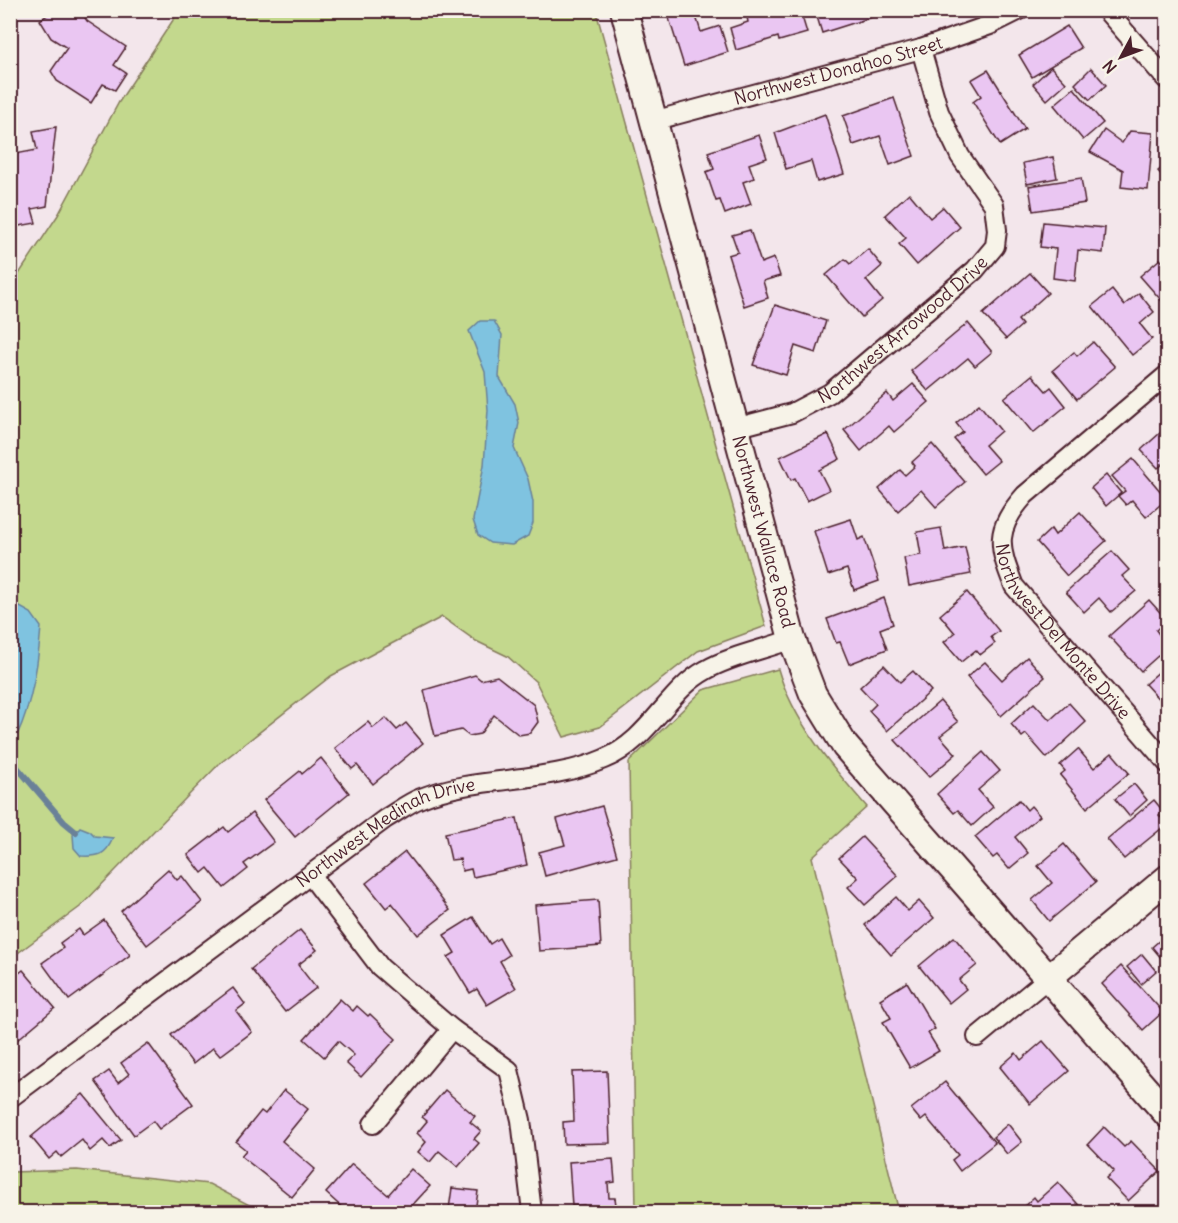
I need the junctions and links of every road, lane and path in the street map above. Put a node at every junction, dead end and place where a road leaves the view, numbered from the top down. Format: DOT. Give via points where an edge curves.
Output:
graph roads {
  1 [pos="624,10"];
  2 [pos="1020,10"];
  3 [pos="1106,10"];
  4 [pos="921,49"];
  5 [pos="1166,79"];
  6 [pos="653,121"];
  7 [pos="1167,374"];
  8 [pos="735,428"];
  9 [pos="792,639"];
  10 [pos="1167,764"];
  11 [pos="311,876"];
  12 [pos="1167,878"];
  13 [pos="1047,979"];
  14 [pos="452,1029"];
  15 [pos="976,1037"];
  16 [pos="10,1098"];
  17 [pos="1167,1115"];
  18 [pos="373,1124"];
  19 [pos="532,1212"];
  1 -- 6 [label="street, Northwest Wallace Road"];
  2 -- 4 [label="street, Northwest Donahoo Street" via="959,38"];
  3 -- 5 [label="street"];
  4 -- 6 [label="street, Northwest Donahoo Street"];
  4 -- 8 [label="street, Northwest Arrowood Drive" via="939,112 960,156 994,205 998,230 995,246 975,270 830,393 792,413"];
  6 -- 8 [label="street, Northwest Wallace Road"];
  7 -- 10 [label="street, Northwest Del Monte Drive" via="1011,510 1003,527 1001,555 1014,586"];
  8 -- 9 [label="street, Northwest Wallace Road"];
  9 -- 11 [label="street, Northwest Medinah Drive" via="706,670 685,686 650,727 605,759 579,768 452,789 420,799 385,819"];
  9 -- 13 [label="street, Northwest Wallace Road" via="813,694 845,746"];
  11 -- 14 [label="street" via="380,967"];
  11 -- 16 [label="street, Northwest Medinah Drive"];
  12 -- 13 [label="street"];
  13 -- 15 [label="street"];
  13 -- 17 [label="street, Northwest Wallace Road"];
  14 -- 18 [label="street"];
  14 -- 19 [label="street" via="509,1070 521,1120"];
}
